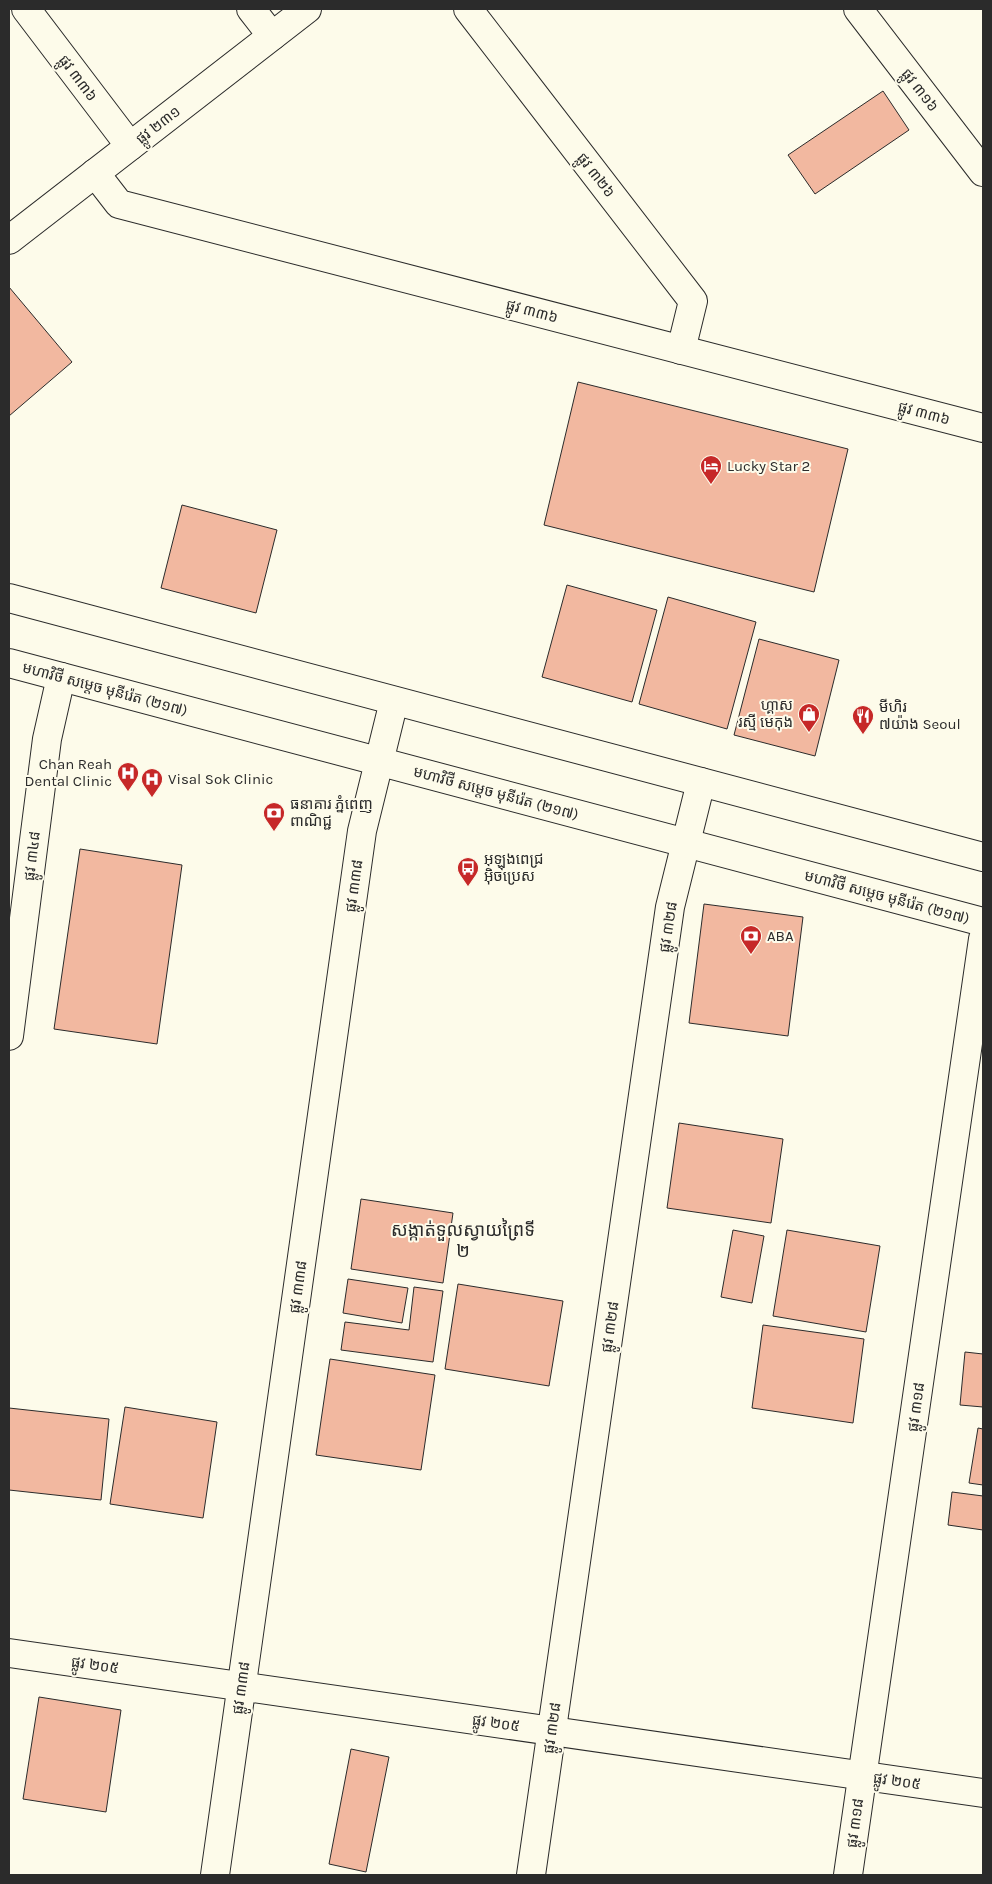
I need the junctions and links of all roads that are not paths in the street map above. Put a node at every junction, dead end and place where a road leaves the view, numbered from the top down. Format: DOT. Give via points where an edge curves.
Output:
graph roads {
  1 [pos="26,9"];
  2 [pos="251,9"];
  3 [pos="307,9"];
  4 [pos="468,9"];
  5 [pos="858,9"];
  6 [pos="272,36"];
  7 [pos="130,146"];
  8 [pos="983,172"];
  9 [pos="95,173"];
  10 [pos="9,240"];
  11 [pos="681,350"];
  12 [pos="983,428"];
  13 [pos="9,598"];
  14 [pos="9,663"];
  15 [pos="61,677"];
  16 [pos="394,701"];
  17 [pos="379,762"];
  18 [pos="701,782"];
  19 [pos="686,843"];
  20 [pos="983,857"];
  21 [pos="983,922"];
  22 [pos="983,939"];
  23 [pos="9,1036"];
  24 [pos="9,1653"];
  25 [pos="241,1686"];
  26 [pos="552,1731"];
  27 [pos="862,1776"];
  28 [pos="983,1793"];
  29 [pos="215,1875"];
  30 [pos="531,1875"];
  31 [pos="848,1875"];
  1 -- 7 [label="street, ផ្លូវ ៣៣៦"];
  2 -- 6 [label="street"];
  3 -- 6 [label="street, ផ្លូវ ២៣១"];
  4 -- 11 [label="street, ផ្លូវ ៣២៦" via="693,301"];
  5 -- 8 [label="street, ផ្លូវ ៣១៦"];
  6 -- 7 [label="street, ផ្លូវ ២៣១"];
  7 -- 9 [label="street, ផ្លូវ ២៣១"];
  9 -- 10 [label="street, ផ្លូវ ២៣១"];
  9 -- 11 [label="street, ផ្លូវ ៣៣៦" via="119,204"];
  11 -- 12 [label="street, ផ្លូវ ៣៣៦"];
  13 -- 16 [label="street"];
  14 -- 15 [label="street, មហាវិថី សម្តេច មុនីរ៉េត (២១៧)"];
  15 -- 17 [label="street, មហាវិថី សម្តេច មុនីរ៉េត (២១៧)"];
  15 -- 23 [label="street, ផ្លូវ ៣៤៨" via="47,739"];
  16 -- 17 [label="street, ផ្លូវ ៣៣៨"];
  16 -- 18 [label="street"];
  17 -- 19 [label="street, មហាវិថី សម្តេច មុនីរ៉េត (២១៧)"];
  17 -- 25 [label="street, ផ្លូវ ៣៣៨" via="362,832"];
  18 -- 19 [label="street, ផ្លូវ ៣២៨"];
  18 -- 20 [label="street"];
  19 -- 21 [label="street, មហាវិថី សម្តេច មុនីរ៉េត (២១៧)"];
  19 -- 26 [label="street, ផ្លូវ ៣២៨" via="670,908"];
  22 -- 27 [label="street, ផ្លូវ ៣១៨"];
  24 -- 25 [label="street, ផ្លូវ ២០៥"];
  25 -- 26 [label="street, ផ្លូវ ២០៥"];
  25 -- 29 [label="street, ផ្លូវ ៣៣៨"];
  26 -- 27 [label="street, ផ្លូវ ២០៥"];
  26 -- 30 [label="street, ផ្លូវ ៣២៨"];
  27 -- 28 [label="street, ផ្លូវ ២០៥"];
  27 -- 31 [label="street, ផ្លូវ ៣១៨"];
}
